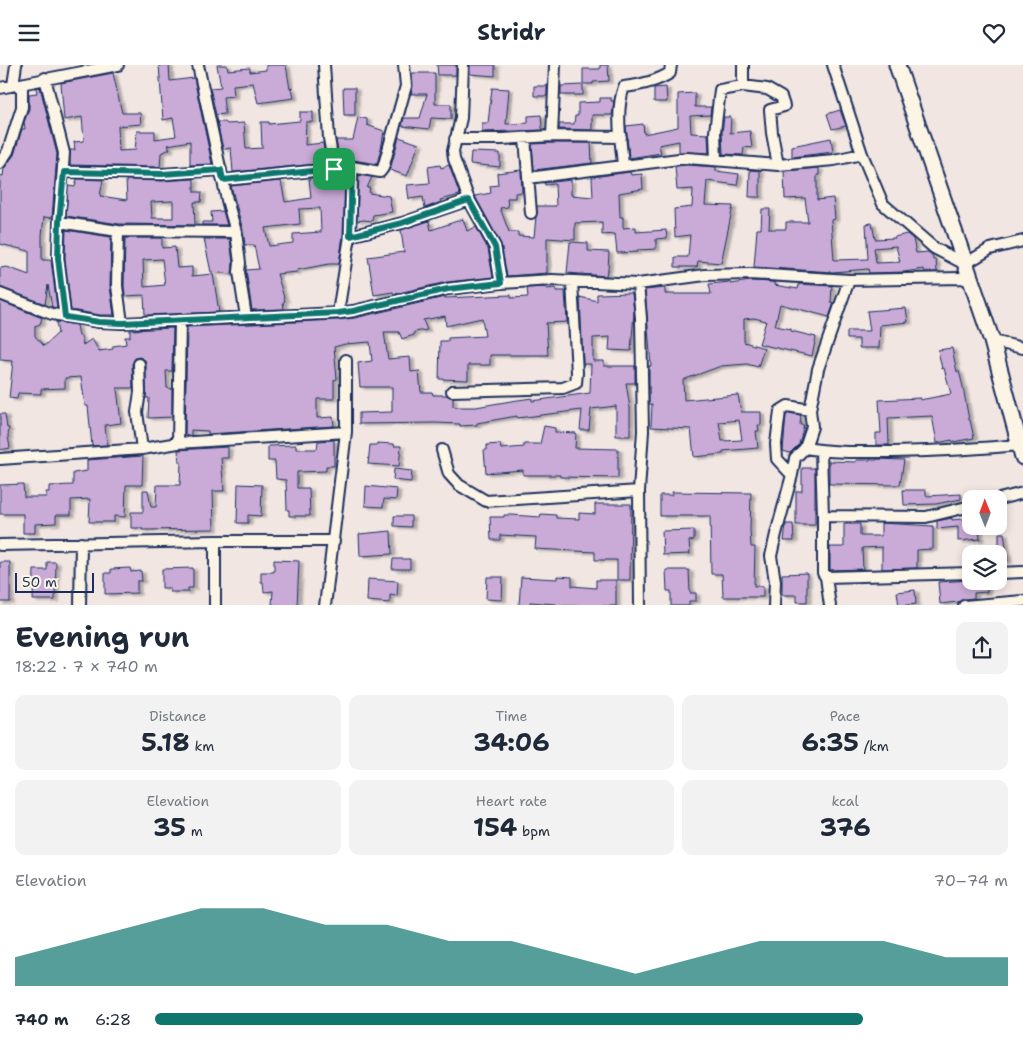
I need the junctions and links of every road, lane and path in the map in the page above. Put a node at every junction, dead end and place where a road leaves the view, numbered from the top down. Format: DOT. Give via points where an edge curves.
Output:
graph roads {
  1 [pos="16,65"];
  2 [pos="118,65"];
  3 [pos="198,65"];
  4 [pos="324,65"];
  5 [pos="404,65"];
  6 [pos="463,65"];
  7 [pos="555,65"];
  8 [pos="671,65"];
  9 [pos="743,65"];
  10 [pos="833,65"];
  11 [pos="897,65"];
  12 [pos="46,78"];
  13 [pos="18,84"];
  14 [pos="743,86"];
  15 [pos="0,88"];
  16 [pos="552,136"];
  17 [pos="621,137"];
  18 [pos="524,138"];
  19 [pos="455,139"];
  20 [pos="862,154"];
  21 [pos="716,160"];
  22 [pos="0,163"];
  23 [pos="623,165"];
  24 [pos="778,165"];
  25 [pos="352,167"];
  26 [pos="334,169"];
  27 [pos="64,172"];
  28 [pos="222,175"];
  29 [pos="528,178"];
  30 [pos="469,200"];
  31 [pos="531,213"];
  32 [pos="59,222"];
  33 [pos="118,231"];
  34 [pos="236,231"];
  35 [pos="350,236"];
  36 [pos="1023,241"];
  37 [pos="965,264"];
  38 [pos="849,280"];
  39 [pos="572,282"];
  40 [pos="973,282"];
  41 [pos="501,283"];
  42 [pos="638,284"];
  43 [pos="0,294"];
  44 [pos="338,313"];
  45 [pos="65,317"];
  46 [pos="246,317"];
  47 [pos="180,320"];
  48 [pos="122,323"];
  49 [pos="992,341"];
  50 [pos="1023,348"];
  51 [pos="346,360"];
  52 [pos="139,364"];
  53 [pos="452,391"];
  54 [pos="810,410"];
  55 [pos="346,432"];
  56 [pos="178,443"];
  57 [pos="805,448"];
  58 [pos="142,449"];
  59 [pos="442,450"];
  60 [pos="821,451"];
  61 [pos="1021,451"];
  62 [pos="0,459"];
  63 [pos="792,475"];
  64 [pos="639,491"];
  65 [pos="1023,493"];
  66 [pos="1008,497"];
  67 [pos="962,508"];
  68 [pos="823,516"];
  69 [pos="214,541"];
  70 [pos="334,541"];
  71 [pos="81,543"];
  72 [pos="0,545"];
  73 [pos="1023,572"];
  74 [pos="962,573"];
  75 [pos="1007,573"];
  76 [pos="826,577"];
  77 [pos="1023,601"];
  78 [pos="80,605"];
  79 [pos="215,605"];
  80 [pos="325,605"];
  81 [pos="640,605"];
  82 [pos="774,605"];
  83 [pos="830,605"];
  84 [pos="964,605"];
  1 -- 13 [label="street"];
  2 -- 12 [label="street"];
  3 -- 28 [label="street"];
  4 -- 26 [label="street"];
  5 -- 25 [label="street" via="406,86 383,168 380,172"];
  6 -- 19 [label="street" via="461,118"];
  7 -- 16 [label="street"];
  8 -- 17 [label="street" via="670,73 664,77 644,85 624,87 620,102"];
  9 -- 14 [label="street"];
  10 -- 20 [label="street"];
  11 -- 37 [label="main road"];
  12 -- 13 [label="street"];
  12 -- 27 [label="street" via="61,136"];
  13 -- 15 [label="street"];
  13 -- 22 [label="street" via="22,107 8,151"];
  14 -- 21 [label="street" via="720,90 715,132"];
  14 -- 24 [label="street" via="767,89 781,97 784,106 770,110"];
  16 -- 17 [label="street"];
  16 -- 18 [label="street"];
  17 -- 23 [label="street"];
  18 -- 19 [label="street"];
  18 -- 29 [label="street"];
  19 -- 30 [label="street" via="454,159"];
  20 -- 24 [label="street"];
  20 -- 37 [label="street" via="884,204 934,248"];
  21 -- 23 [label="street" via="687,158"];
  21 -- 24 [label="street"];
  23 -- 29 [label="street"];
  25 -- 26 [label="street"];
  25 -- 35 [label="street"];
  26 -- 28 [label="street"];
  27 -- 28 [label="street"];
  27 -- 32 [label="street"];
  28 -- 34 [label="street"];
  29 -- 31 [label="street"];
  30 -- 35 [label="street" via="402,223"];
  30 -- 41 [label="street" via="495,247"];
  32 -- 33 [label="street"];
  32 -- 45 [label="street" via="58,258"];
  33 -- 34 [label="street"];
  33 -- 48 [label="street" via="117,286"];
  34 -- 46 [label="street"];
  35 -- 44 [label="street"];
  36 -- 37 [label="street" via="990,249"];
  37 -- 40 [label="main road"];
  38 -- 40 [label="street" via="962,278"];
  38 -- 42 [label="street" via="750,274"];
  38 -- 54 [label="street" via="818,369"];
  39 -- 41 [label="street"];
  39 -- 42 [label="street"];
  39 -- 53 [label="street" via="576,383 563,388"];
  40 -- 49 [label="main road"];
  41 -- 44 [label="street" via="448,289"];
  42 -- 64 [label="street" via="643,431"];
  43 -- 45 [label="street"];
  44 -- 46 [label="street"];
  45 -- 48 [label="street"];
  46 -- 47 [label="street"];
  47 -- 48 [label="street"];
  47 -- 56 [label="street"];
  49 -- 50 [label="street"];
  49 -- 61 [label="main road"];
  51 -- 55 [label="street"];
  52 -- 58 [label="street" via="137,413"];
  54 -- 57 [label="street" via="812,427"];
  54 -- 63 [label="street" via="788,406 780,411 777,459"];
  55 -- 56 [label="street"];
  55 -- 70 [label="street"];
  56 -- 58 [label="street"];
  57 -- 60 [label="street"];
  57 -- 63 [label="street" via="795,458"];
  58 -- 62 [label="street"];
  59 -- 64 [label="street" via="449,474 459,485 486,501"];
  60 -- 61 [label="street"];
  60 -- 68 [label="street"];
  63 -- 82 [label="street" via="771,555 776,581"];
  64 -- 81 [label="street"];
  65 -- 66 [label="street"];
  67 -- 68 [label="street" via="926,517"];
  68 -- 76 [label="street" via="823,573"];
  69 -- 70 [label="street"];
  69 -- 71 [label="street"];
  69 -- 79 [label="street"];
  70 -- 80 [label="street"];
  71 -- 72 [label="street"];
  71 -- 78 [label="street"];
  73 -- 75 [label="street"];
  74 -- 76 [label="street"];
  76 -- 83 [label="street"];
  77 -- 84 [label="street"];
}
